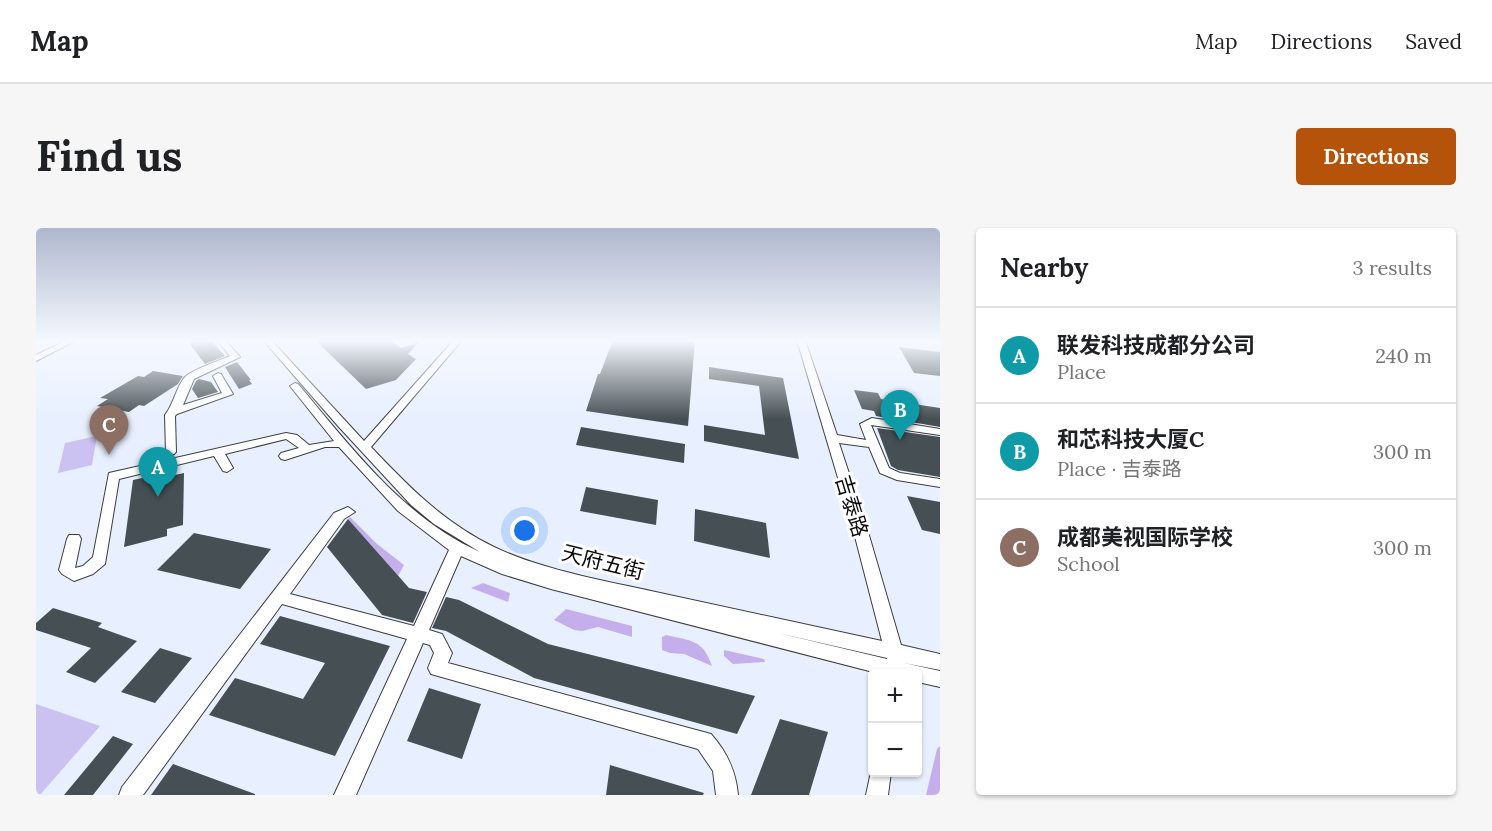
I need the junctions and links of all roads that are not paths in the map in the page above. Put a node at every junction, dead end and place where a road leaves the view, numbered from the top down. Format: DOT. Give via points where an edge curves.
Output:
graph roads {
  1 [pos="216,366"];
  2 [pos="279,366"];
  3 [pos="291,366"];
  4 [pos="435,366"];
  5 [pos="809,366"];
  6 [pos="218,376"];
  7 [pos="175,411"];
  8 [pos="940,432"];
  9 [pos="831,438"];
  10 [pos="342,444"];
  11 [pos="873,444"];
  12 [pos="364,448"];
  13 [pos="307,449"];
  14 [pos="170,452"];
  15 [pos="216,452"];
  16 [pos="285,456"];
  17 [pos="227,468"];
  18 [pos="940,483"];
  19 [pos="348,512"];
  20 [pos="74,539"];
  21 [pos="458,547"];
  22 [pos="278,597"];
  23 [pos="418,634"];
  24 [pos="940,663"];
  25 [pos="905,668"];
  26 [pos="940,679"];
  27 [pos="880,777"];
  28 [pos="130,795"];
  29 [pos="345,795"];
  30 [pos="727,795"];
  31 [pos="877,795"];
  1 -- 7 [label="street" via="190,377"];
  2 -- 10 [label="street, 天府五街"];
  3 -- 12 [label="street, 天府五街"];
  4 -- 12 [label="street"];
  5 -- 9 [label="street, 吉泰路"];
  6 -- 7 [label="street" via="228,394"];
  7 -- 14 [label="street" via="170,415"];
  8 -- 11 [label="street" via="868,421 865,424"];
  9 -- 11 [label="street"];
  9 -- 25 [label="street, 吉泰路"];
  10 -- 13 [label="street"];
  10 -- 21 [label="street, 天府五街" via="413,517"];
  11 -- 18 [label="street" via="888,472"];
  12 -- 25 [label="street, 天府五街" via="439,521 510,560"];
  13 -- 15 [label="street" via="286,436"];
  13 -- 16 [label="street"];
  15 -- 17 [label="street"];
  15 -- 20 [label="street" via="113,476 100,560 74,575 66,570"];
  19 -- 22 [label="street" via="339,516"];
  21 -- 23 [label="street"];
  21 -- 25 [label="street, 天府五街" via="545,581"];
  22 -- 23 [label="street"];
  22 -- 28 [label="street"];
  23 -- 29 [label="street"];
  23 -- 30 [label="street" via="436,639 443,653 437,668 704,741 723,766"];
  24 -- 25 [label="street, 天府五街"];
  25 -- 26 [label="street, 天府五街"];
  27 -- 31 [label="street"];
}
